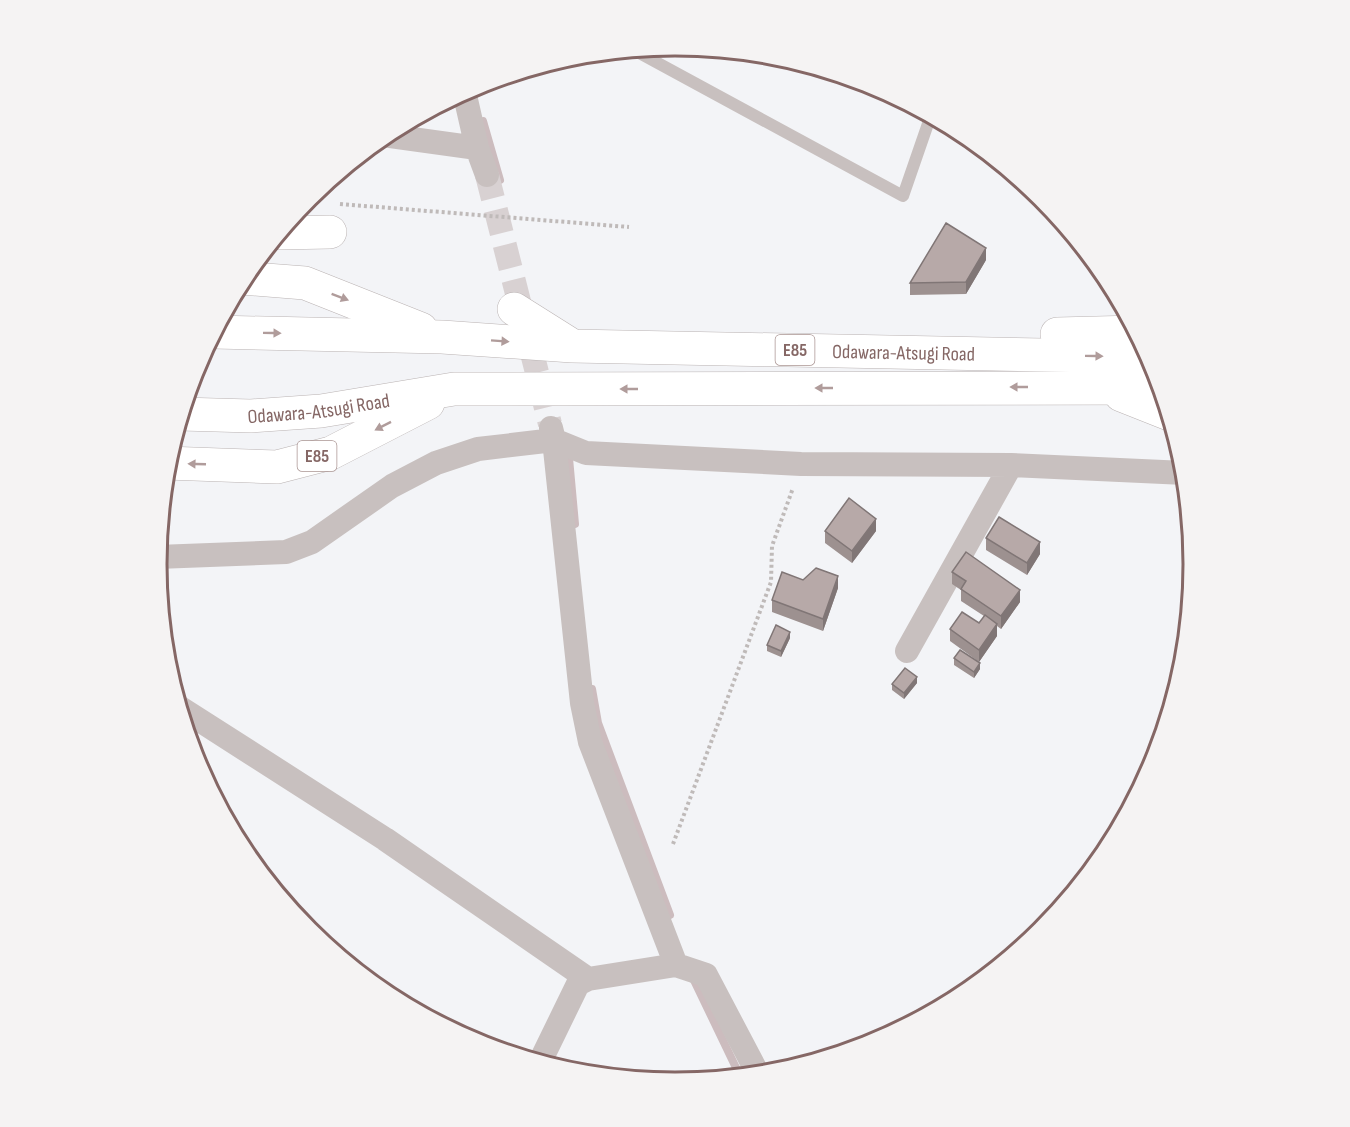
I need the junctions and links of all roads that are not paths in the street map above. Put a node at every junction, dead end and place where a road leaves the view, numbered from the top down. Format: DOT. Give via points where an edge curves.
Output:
graph roads {
  1 [pos="646,57"];
  2 [pos="466,101"];
  3 [pos="928,124"];
  4 [pos="399,137"];
  5 [pos="477,148"];
  6 [pos="487,175"];
  7 [pos="334,218"];
  8 [pos="293,229"];
  9 [pos="254,279"];
  10 [pos="514,309"];
  11 [pos="223,332"];
  12 [pos="1127,332"];
  13 [pos="442,337"];
  14 [pos="572,346"];
  15 [pos="663,347"];
  16 [pos="1139,357"];
  17 [pos="1102,387"];
  18 [pos="1151,388"];
  19 [pos="454,389"];
  20 [pos="1159,410"];
  21 [pos="190,414"];
  22 [pos="552,432"];
  23 [pos="177,463"];
  24 [pos="1011,465"];
  25 [pos="1175,473"];
  26 [pos="167,557"];
  27 [pos="907,651"];
  28 [pos="190,713"];
  29 [pos="676,965"];
  30 [pos="588,979"];
  31 [pos="544,1054"];
  32 [pos="753,1065"];
  1 -- 3 [label="lane" via="903,196"];
  2 -- 5 [label="street"];
  4 -- 5 [label="street"];
  5 -- 6 [label="street"];
  7 -- 8 [label="highway"];
  9 -- 13 [label="highway, Odawara-Atsugi Road / E85, one-way" via="305,283"];
  10 -- 14 [label="highway"];
  11 -- 13 [label="highway, Odawara-Atsugi Road / E85, one-way"];
  12 -- 15 [label="highway"];
  13 -- 14 [label="highway, Odawara-Atsugi Road / E85, one-way"];
  14 -- 15 [label="highway, Odawara-Atsugi Road / E85"];
  15 -- 16 [label="highway, Odawara-Atsugi Road / E85, one-way"];
  17 -- 18 [label="highway, Odawara-Atsugi Road / E85"];
  17 -- 19 [label="highway, Odawara-Atsugi Road / E85, one-way"];
  17 -- 20 [label="highway"];
  19 -- 21 [label="highway, Odawara-Atsugi Road / E85" via="321,411 251,416"];
  19 -- 23 [label="highway, Odawara-Atsugi Road / E85, one-way" via="331,453 277,467"];
  22 -- 24 [label="street" via="586,453 801,464"];
  22 -- 26 [label="street" via="436,463 392,486 312,542 286,552"];
  22 -- 29 [label="street" via="582,703 590,742"];
  24 -- 25 [label="street"];
  24 -- 27 [label="street"];
  28 -- 30 [label="street" via="385,839"];
  29 -- 30 [label="street"];
  29 -- 32 [label="street" via="706,975"];
  30 -- 31 [label="street" via="578,984"];
}
